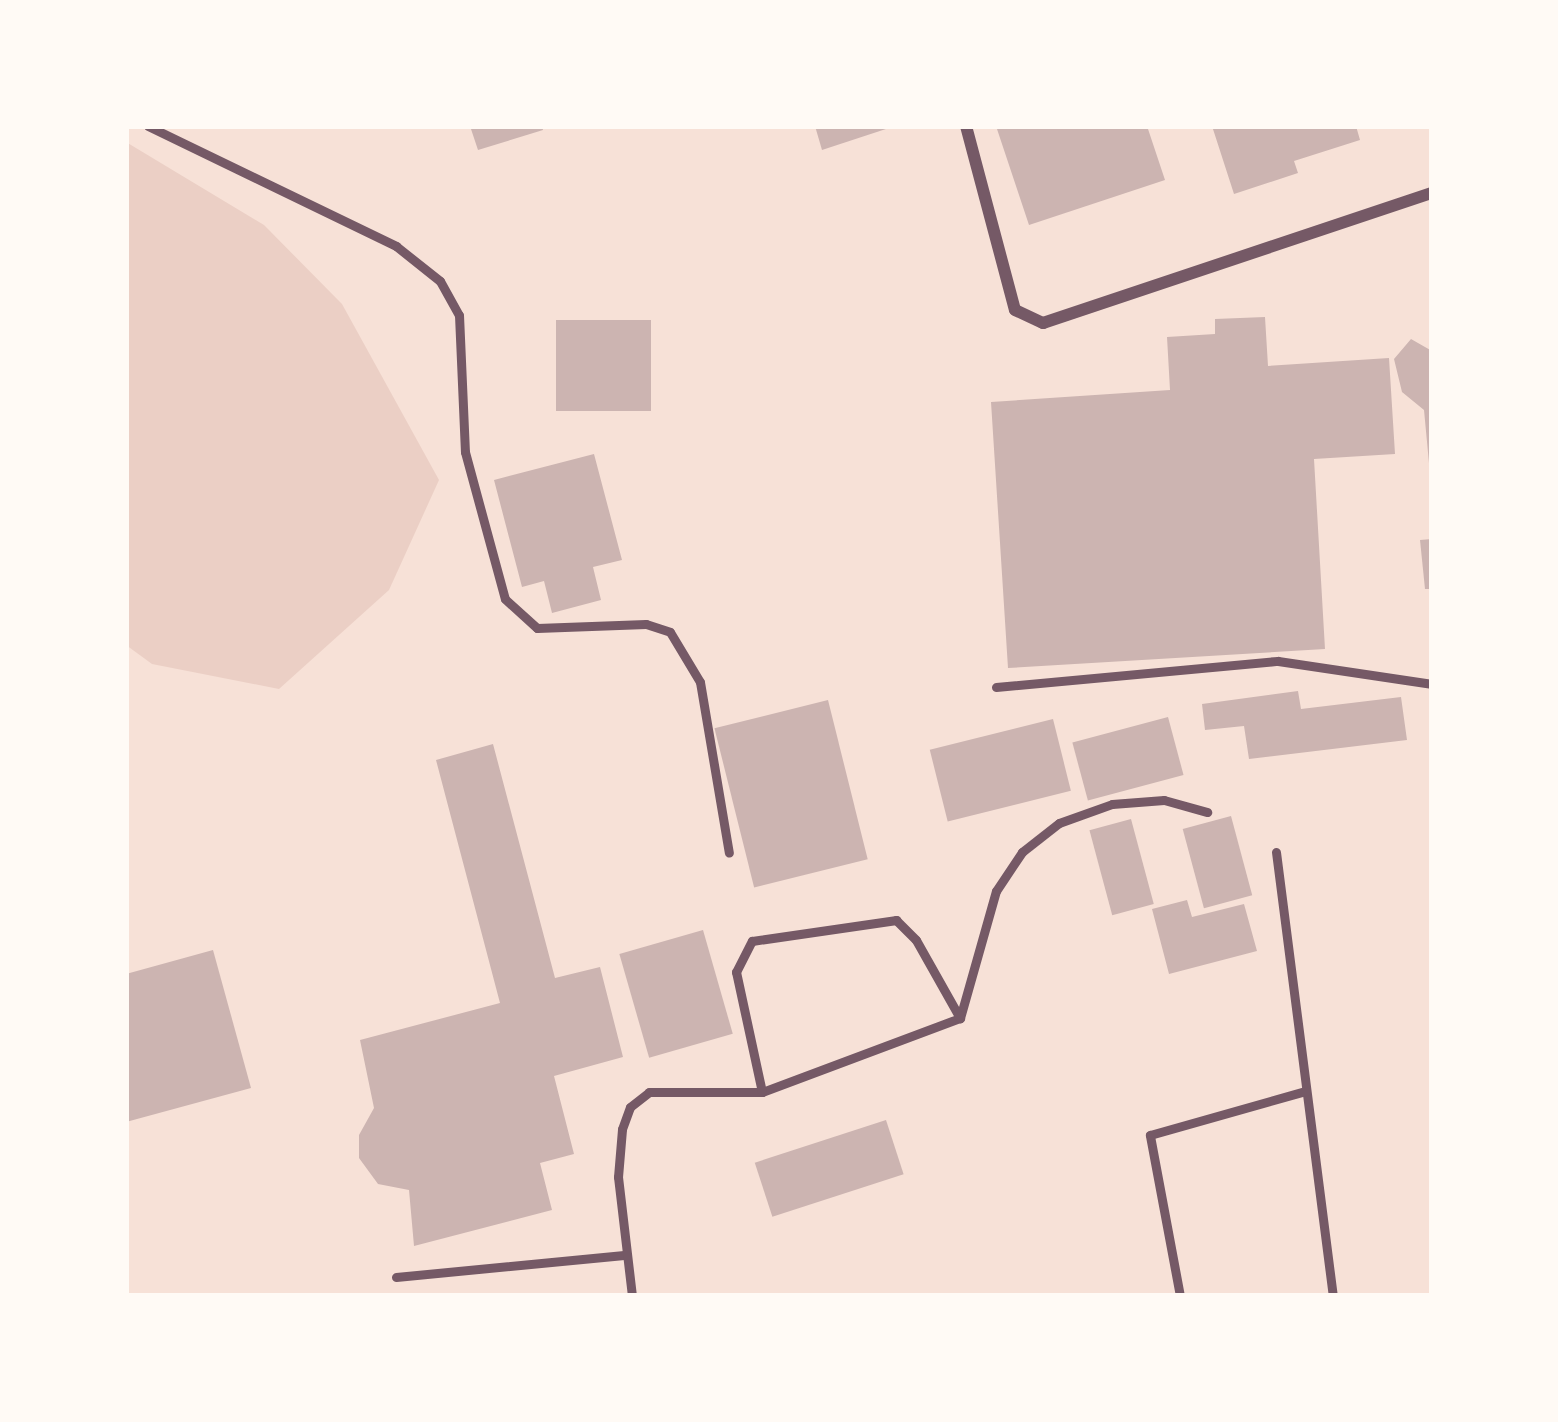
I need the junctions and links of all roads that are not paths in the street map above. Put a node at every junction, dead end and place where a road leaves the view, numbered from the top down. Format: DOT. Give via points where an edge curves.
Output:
graph roads {
  1 [pos="148,126"];
  2 [pos="966,126"];
  3 [pos="1432,193"];
  4 [pos="1432,684"];
  5 [pos="996,687"];
  6 [pos="1207,812"];
  7 [pos="1276,852"];
  8 [pos="729,853"];
  9 [pos="960,1018"];
  10 [pos="1306,1091"];
  11 [pos="761,1092"];
  12 [pos="624,1256"];
  13 [pos="396,1277"];
  14 [pos="632,1296"];
  15 [pos="1180,1296"];
  16 [pos="1333,1296"];
  1 -- 8 [label="lane" via="396,246 440,281 465,344 465,452 505,599 537,628 646,624 670,632 700,682"];
  2 -- 3 [label="street" via="1015,310 1043,323"];
  4 -- 5 [label="lane" via="1278,661"];
  6 -- 9 [label="lane" via="1164,800 1112,805 1059,823 1022,852 995,891"];
  7 -- 10 [label="lane"];
  9 -- 11 [label="lane"];
  9 -- 11 [label="lane" via="896,920 752,941 736,972"];
  10 -- 15 [label="lane" via="1150,1135"];
  10 -- 16 [label="lane"];
  11 -- 12 [label="lane" via="649,1093 630,1107 618,1177"];
  12 -- 13 [label="lane"];
  12 -- 14 [label="lane"];
}
